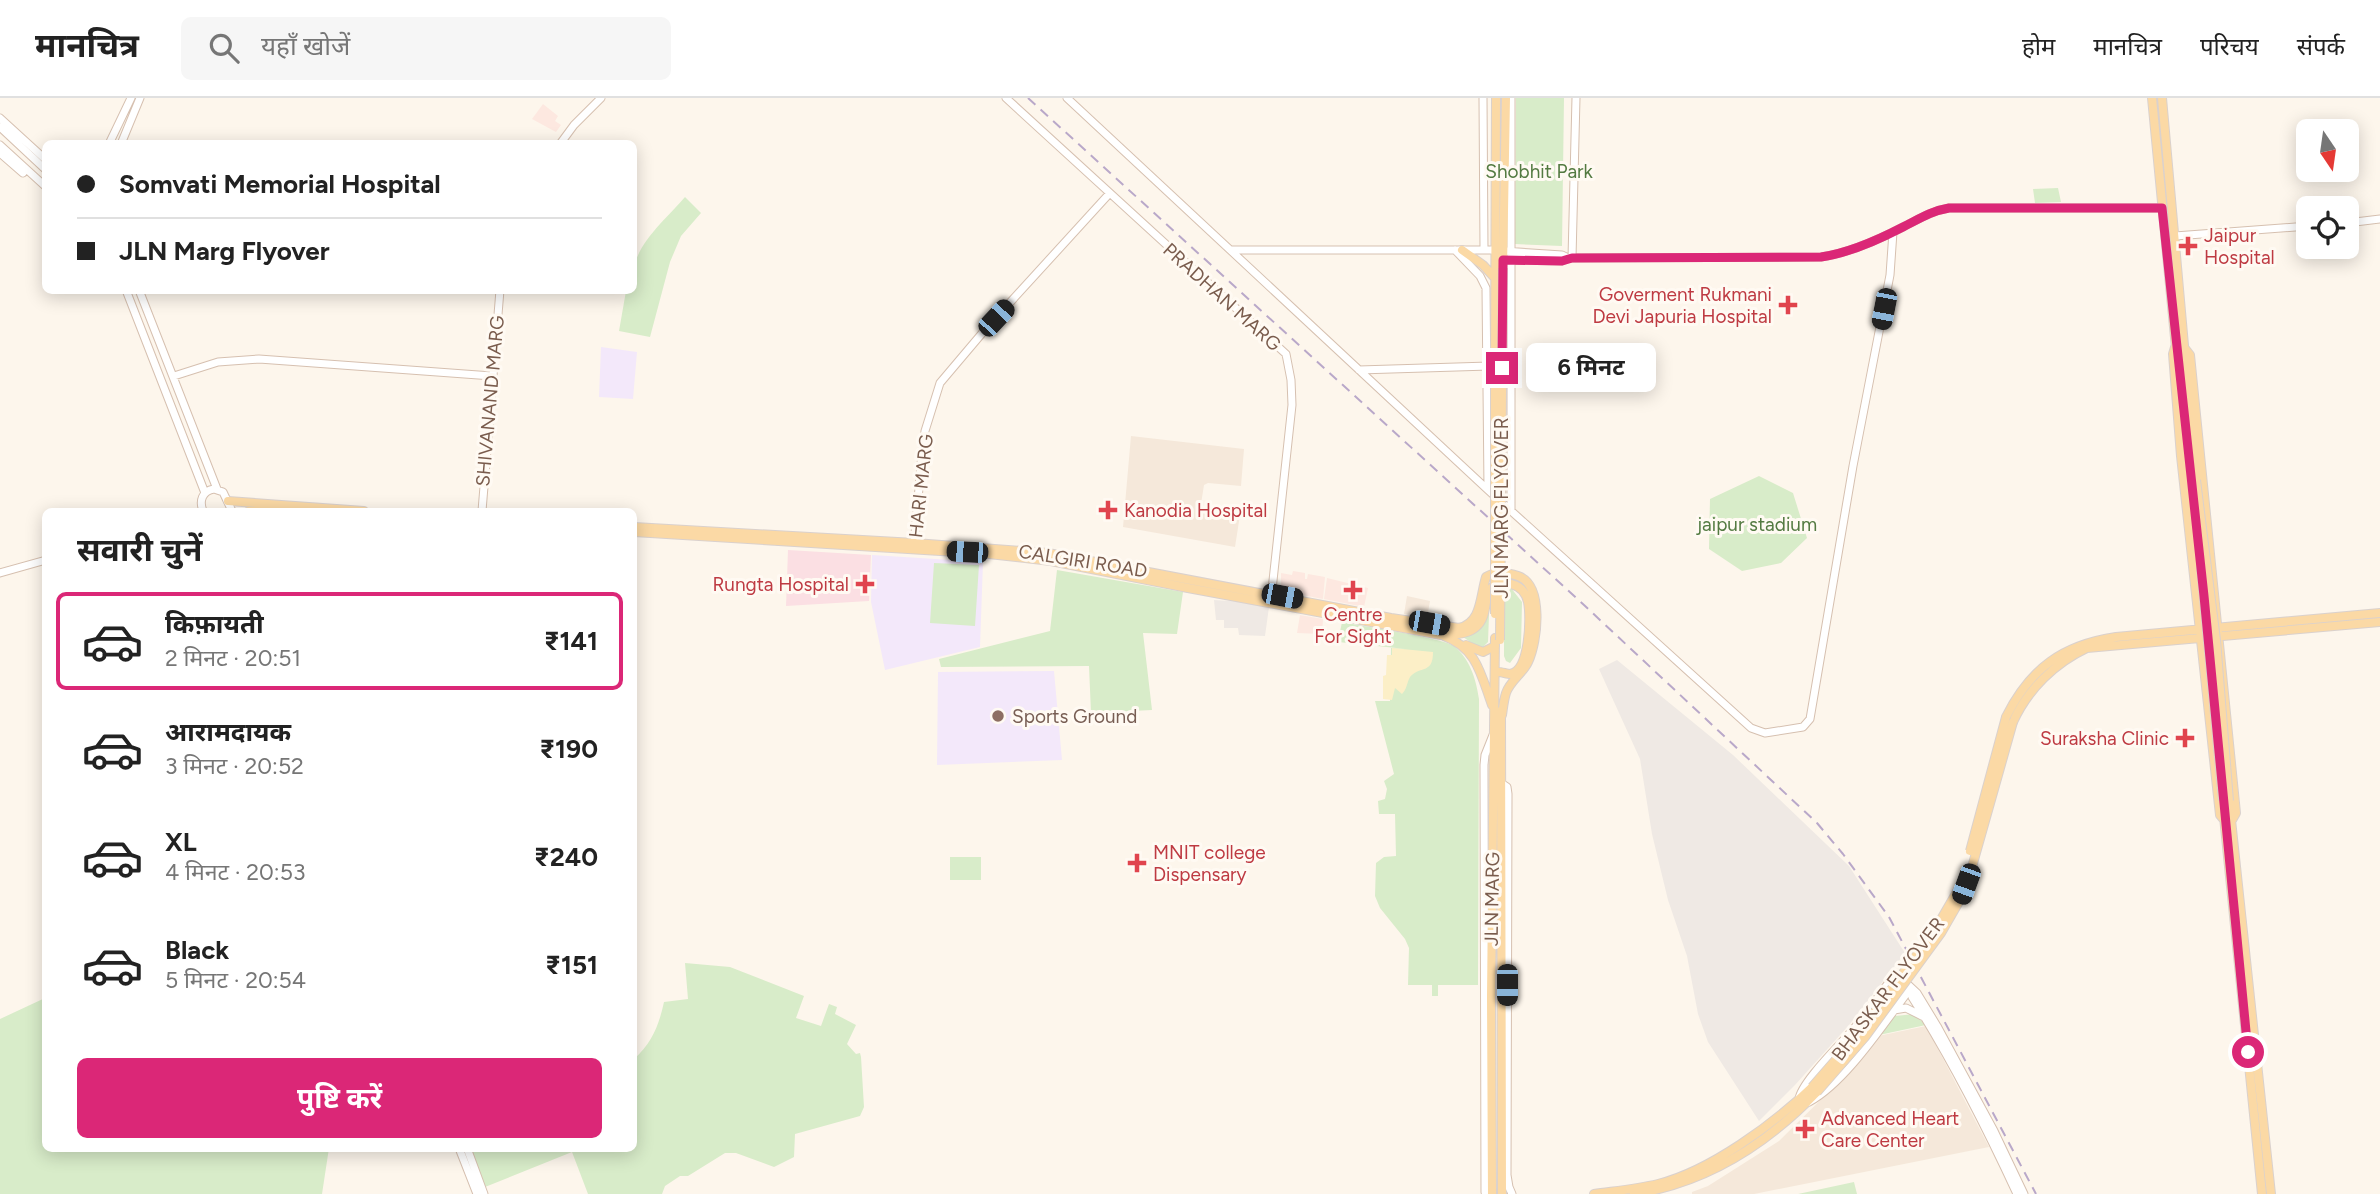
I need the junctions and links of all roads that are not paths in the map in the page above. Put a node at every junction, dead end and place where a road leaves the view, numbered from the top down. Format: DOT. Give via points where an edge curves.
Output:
graph roads {
  1 [pos="131,98"];
  2 [pos="140,98"];
  3 [pos="601,98"];
  4 [pos="1006,98"];
  5 [pos="1483,98"];
  6 [pos="1496,98"];
  7 [pos="1508,98"];
  8 [pos="1576,98"];
  9 [pos="2152,98"];
  10 [pos="2162,98"];
  11 [pos="1066,99"];
  12 [pos="0,118"];
  13 [pos="0,127"];
  14 [pos="111,140"];
  15 [pos="123,140"];
  16 [pos="562,140"];
  17 [pos="0,145"];
  18 [pos="0,153"];
  19 [pos="42,156"];
  20 [pos="42,167"];
  21 [pos="41,184"];
  22 [pos="1109,194"];
  23 [pos="2162,208"];
  24 [pos="2380,219"];
  25 [pos="2359,222"];
  26 [pos="2296,227"];
  27 [pos="1893,232"];
  28 [pos="2175,236"];
  29 [pos="1484,249"];
  30 [pos="1231,250"];
  31 [pos="1458,250"];
  32 [pos="1504,257"];
  33 [pos="1570,258"];
  34 [pos="1496,282"];
  35 [pos="129,294"];
  36 [pos="141,294"];
  37 [pos="500,294"];
  38 [pos="2179,345"];
  39 [pos="1510,365"];
  40 [pos="1487,366"];
  41 [pos="1359,370"];
  42 [pos="174,376"];
  43 [pos="492,376"];
  44 [pos="217,489"];
  45 [pos="1488,490"];
  46 [pos="205,493"];
  47 [pos="228,501"];
  48 [pos="201,507"];
  49 [pos="231,508"];
  50 [pos="323,508"];
  51 [pos="482,508"];
  52 [pos="1511,511"];
  53 [pos="637,527"];
  54 [pos="637,533"];
  55 [pos="914,546"];
  56 [pos="42,561"];
  57 [pos="0,573"];
  58 [pos="2214,576"];
  59 [pos="2194,578"];
  60 [pos="1271,598"];
  61 [pos="1304,604"];
  62 [pos="2380,613"];
  63 [pos="2380,622"];
  64 [pos="1450,629"];
  65 [pos="2220,632"];
  66 [pos="2202,633"];
  67 [pos="1441,635"];
  68 [pos="1497,641"];
  69 [pos="1499,672"];
  70 [pos="2227,711"];
  71 [pos="1498,713"];
  72 [pos="2210,713"];
  73 [pos="2226,801"];
  74 [pos="2228,821"];
  75 [pos="1911,989"];
  76 [pos="1893,1010"];
  77 [pos="1504,1015"];
  78 [pos="1925,1018"];
  79 [pos="1503,1080"];
  80 [pos="1803,1101"];
  81 [pos="1507,1102"];
  82 [pos="461,1152"];
  83 [pos="468,1152"];
  84 [pos="1660,1187"];
  85 [pos="1488,1191"];
  86 [pos="477,1194"];
  87 [pos="484,1194"];
  88 [pos="1502,1194"];
  89 [pos="1513,1194"];
  90 [pos="1594,1194"];
  91 [pos="1634,1194"];
  92 [pos="2017,1194"];
  93 [pos="2025,1194"];
  94 [pos="2262,1194"];
  95 [pos="2271,1194"];
  1 -- 14 [label="street"];
  2 -- 15 [label="street"];
  3 -- 16 [label="street"];
  4 -- 22 [label="street, PRADHAN MARG"];
  5 -- 29 [label="street"];
  6 -- 32 [label="main road"];
  7 -- 32 [label="main road"];
  8 -- 33 [label="street"];
  9 -- 23 [label="main road"];
  10 -- 28 [label="main road"];
  11 -- 30 [label="street"];
  12 -- 19 [label="street"];
  13 -- 20 [label="street"];
  17 -- 21 [label="street"];
  18 -- 21 [label="street"];
  22 -- 55 [label="street, HARI MARG" via="940,383 925,431"];
  22 -- 60 [label="street, PRADHAN MARG" via="1286,354 1292,405"];
  23 -- 27 [label="street" via="1949,208"];
  23 -- 38 [label="main road"];
  24 -- 25 [label="street"];
  26 -- 28 [label="street"];
  27 -- 33 [label="street" via="1821,257"];
  27 -- 52 [label="street" via="1890,275 1807,725 1765,733 1751,728"];
  28 -- 38 [label="main road"];
  29 -- 31 [label="street"];
  29 -- 32 [label="street"];
  30 -- 31 [label="street"];
  30 -- 41 [label="street"];
  31 -- 34 [label="main road" via="1483,265"];
  31 -- 40 [label="street" via="1486,288"];
  32 -- 33 [label="street"];
  32 -- 34 [label="main road, JLN MARG FLYOVER"];
  32 -- 39 [label="street"];
  32 -- 68 [label="main road, JLN MARG FLYOVER, bridge"];
  34 -- 68 [label="main road, JLN MARG FLYOVER, bridge"];
  35 -- 46 [label="street"];
  36 -- 42 [label="street"];
  37 -- 43 [label="street, SHIVANAND MARG"];
  38 -- 58 [label="main road" via="2190,355"];
  38 -- 59 [label="main road" via="2173,354"];
  38 -- 73 [label="main road, bridge"];
  38 -- 73 [label="main road, bridge" via="2216,640"];
  39 -- 40 [label="street"];
  39 -- 52 [label="street"];
  40 -- 41 [label="street"];
  40 -- 45 [label="street"];
  41 -- 45 [label="street"];
  42 -- 43 [label="street" via="218,362 259,359"];
  42 -- 44 [label="street"];
  43 -- 51 [label="street, SHIVANAND MARG"];
  44 -- 46 [label="street"];
  44 -- 47 [label="street"];
  45 -- 52 [label="street"];
  46 -- 48 [label="street"];
  47 -- 49 [label="street"];
  47 -- 50 [label="main road"];
  53 -- 55 [label="main road, CALGIRI ROAD"];
  54 -- 55 [label="main road, CALGIRI ROAD"];
  55 -- 60 [label="main road, CALGIRI ROAD" via="1048,554"];
  56 -- 57 [label="street"];
  58 -- 59 [label="main road"];
  58 -- 65 [label="main road"];
  59 -- 66 [label="main road"];
  60 -- 61 [label="main road, CALGIRI ROAD"];
  61 -- 64 [label="main road, CALGIRI ROAD"];
  61 -- 67 [label="main road, CALGIRI ROAD"];
  62 -- 65 [label="main road"];
  63 -- 65 [label="main road"];
  64 -- 67 [label="main road"];
  64 -- 68 [label="main road" via="1478,651"];
  64 -- 69 [label="main road" via="1465,634 1478,625 1492,587 1514,584 1528,603 1526,653 1514,673"];
  64 -- 71 [label="main road" via="1468,626 1474,619 1486,577 1491,574 1512,574 1530,585 1535,597 1534,648"];
  65 -- 66 [label="main road"];
  65 -- 70 [label="main road"];
  66 -- 72 [label="main road"];
  66 -- 80 [label="main road, BHASKAR FLYOVER, bridge" via="2087,648 2041,680 2011,715 1960,900 1866,1037"];
  67 -- 71 [label="main road" via="1477,662"];
  68 -- 69 [label="main road, JLN MARG FLYOVER"];
  68 -- 71 [label="main road, JLN MARG"];
  69 -- 71 [label="main road, JLN MARG FLYOVER"];
  70 -- 72 [label="main road"];
  70 -- 74 [label="main road" via="2236,813"];
  71 -- 77 [label="main road, JLN MARG"];
  71 -- 85 [label="main road, JLN MARG"];
  72 -- 74 [label="main road" via="2220,815"];
  73 -- 74 [label="main road"];
  74 -- 94 [label="main road"];
  74 -- 95 [label="main road"];
  75 -- 76 [label="street"];
  75 -- 78 [label="street"];
  75 -- 80 [label="street" via="1902,979 1892,978 1810,1079 1799,1095"];
  75 -- 93 [label="street" via="1957,1061"];
  76 -- 78 [label="street" via="1906,1008"];
  76 -- 80 [label="street" via="1823,1094"];
  77 -- 79 [label="main road, JLN MARG"];
  77 -- 81 [label="street"];
  78 -- 92 [label="street"];
  79 -- 81 [label="main road"];
  79 -- 88 [label="main road, JLN MARG"];
  80 -- 84 [label="main road, BHASKAR FLYOVER" via="1779,1128 1724,1164 1695,1179"];
  81 -- 89 [label="street" via="1507,1175"];
  82 -- 86 [label="street"];
  83 -- 87 [label="street"];
  84 -- 90 [label="main road"];
  84 -- 91 [label="main road"];
}
